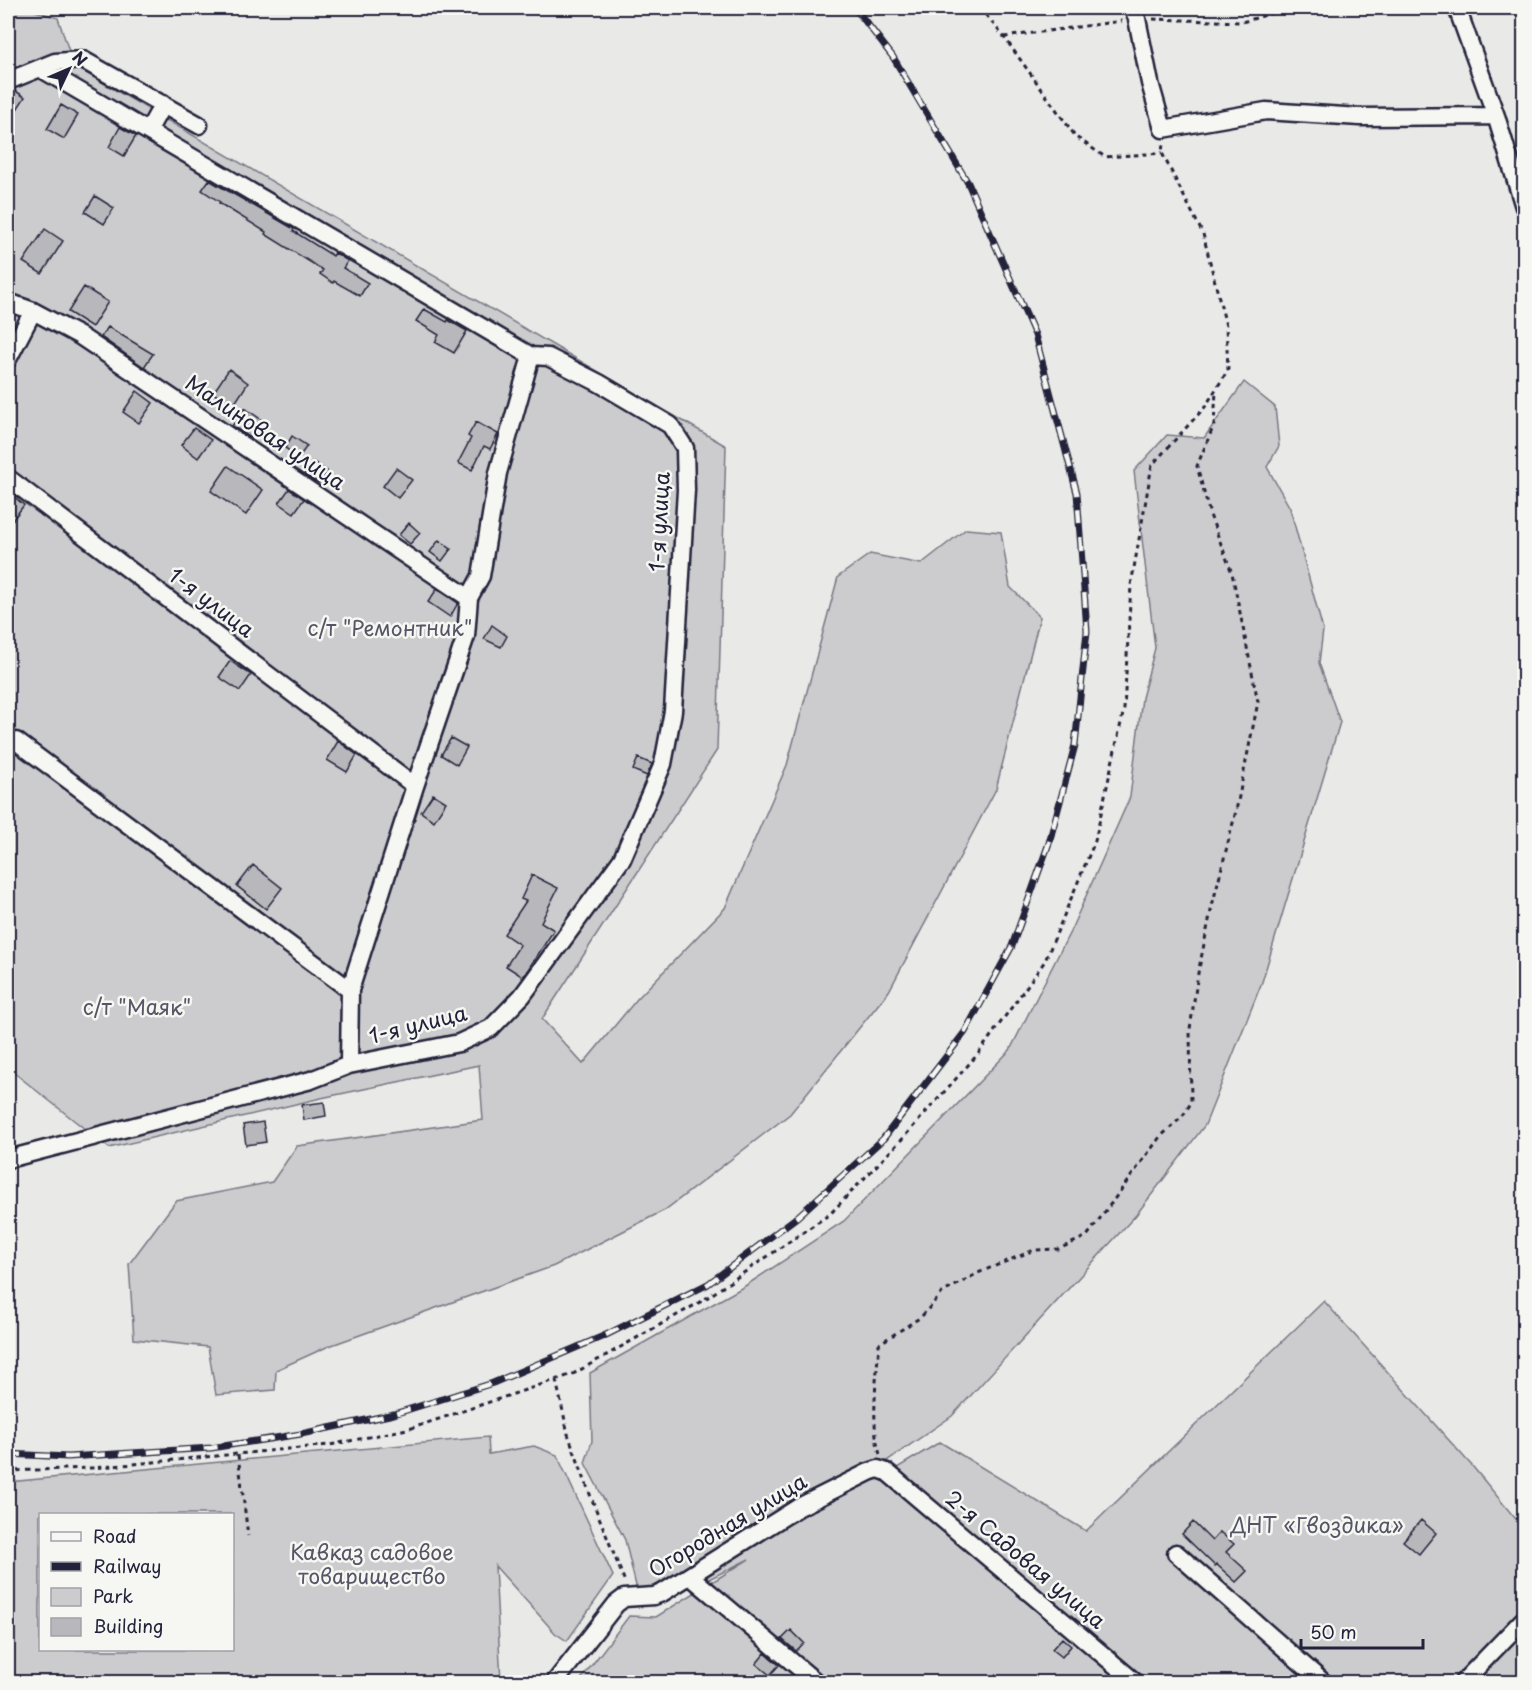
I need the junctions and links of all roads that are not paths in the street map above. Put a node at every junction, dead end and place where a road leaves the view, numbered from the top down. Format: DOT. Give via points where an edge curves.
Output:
graph roads {
  1 [pos="1133,8"];
  2 [pos="1457,8"];
  3 [pos="40,68"];
  4 [pos="8,81"];
  5 [pos="163,104"];
  6 [pos="1496,116"];
  7 [pos="199,125"];
  8 [pos="148,131"];
  9 [pos="1524,207"];
  10 [pos="8,302"];
  11 [pos="33,311"];
  12 [pos="531,356"];
  13 [pos="8,359"];
  14 [pos="8,478"];
  15 [pos="469,597"];
  16 [pos="16,741"];
  17 [pos="415,786"];
  18 [pos="350,990"];
  19 [pos="349,1065"];
  20 [pos="8,1159"];
  21 [pos="887,1472"];
  22 [pos="1176,1553"];
  23 [pos="690,1576"];
  24 [pos="1524,1620"];
  25 [pos="555,1683"];
  26 [pos="816,1683"];
  27 [pos="1135,1683"];
  28 [pos="1323,1683"];
  29 [pos="1464,1683"];
  1 -- 6 [label="street" via="1163,129 1266,111 1360,117"];
  2 -- 6 [label="street"];
  3 -- 4 [label="street"];
  3 -- 5 [label="street" via="55,62 83,60"];
  3 -- 8 [label="street"];
  5 -- 7 [label="street"];
  5 -- 8 [label="street"];
  6 -- 9 [label="street"];
  8 -- 12 [label="street"];
  10 -- 11 [label="street, Малиновая улица"];
  11 -- 13 [label="street"];
  11 -- 15 [label="street, Малиновая улица" via="80,336"];
  12 -- 15 [label="street, 1-я улица" via="498,473 481,576"];
  12 -- 19 [label="street, 1-я улица" via="548,357 660,419 685,447 673,711 663,764 622,859 522,996 491,1029 459,1043"];
  14 -- 17 [label="street, 1-я улица"];
  15 -- 17 [label="street, 1-я улица" via="466,636"];
  16 -- 18 [label="street"];
  17 -- 18 [label="street, 1-я улица"];
  18 -- 19 [label="street, 1-я улица"];
  19 -- 20 [label="street, 1-я улица" via="311,1080"];
  21 -- 23 [label="street, Огородная улица" via="869,1472 799,1507"];
  21 -- 27 [label="street, 2-я Садовая улица"];
  22 -- 28 [label="street"];
  23 -- 25 [label="street, Огородная улица" via="662,1593 624,1598 616,1604"];
  23 -- 26 [label="street"];
  24 -- 29 [label="street"];
}
